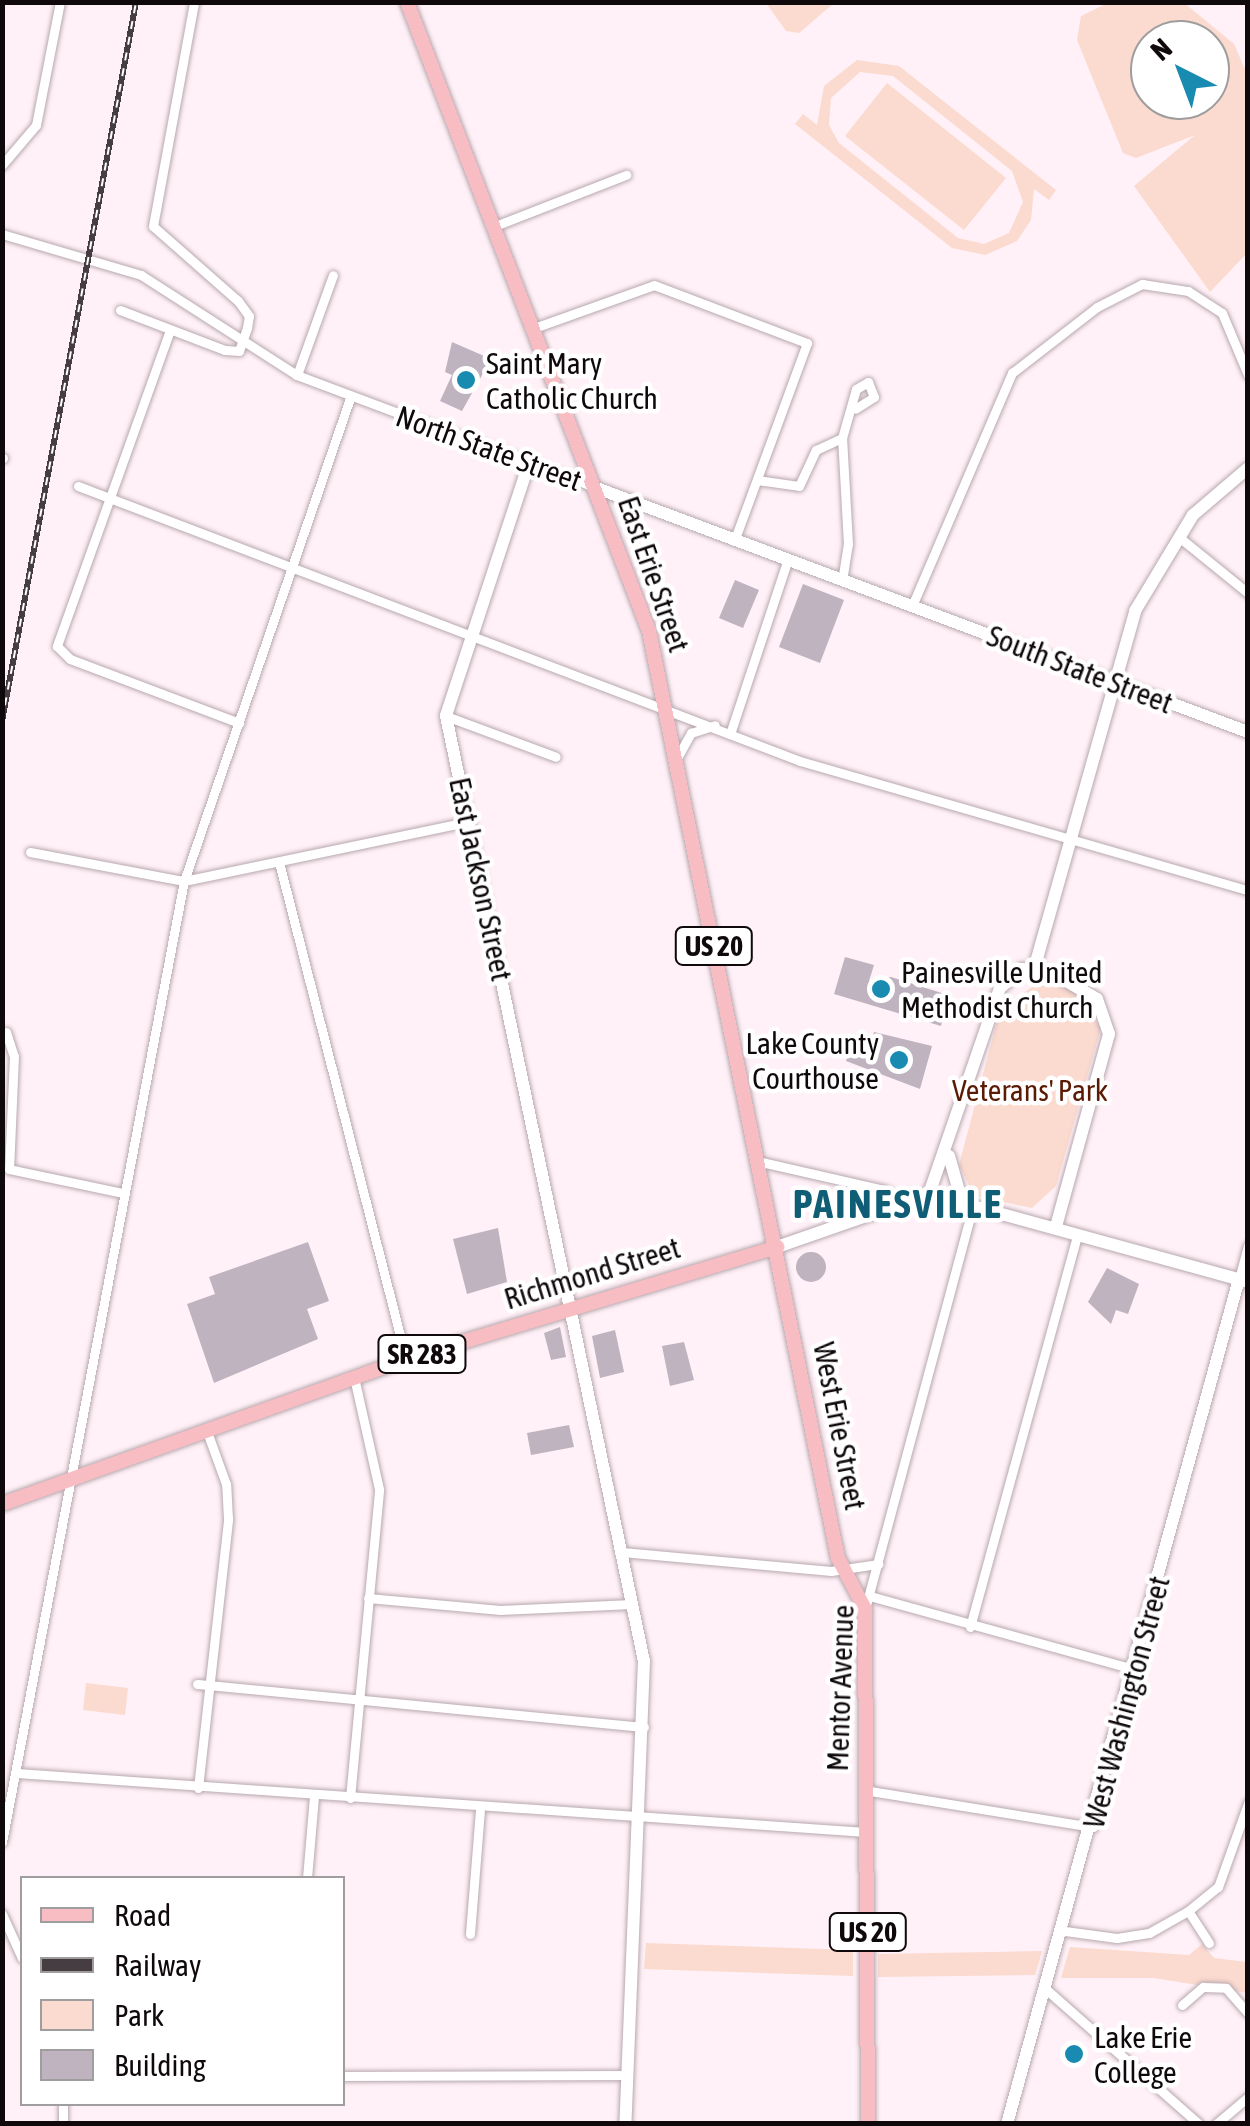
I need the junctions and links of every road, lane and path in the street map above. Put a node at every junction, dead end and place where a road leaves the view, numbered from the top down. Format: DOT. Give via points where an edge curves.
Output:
graph roads {
  1 [pos="60,2"];
  2 [pos="194,2"];
  3 [pos="407,2"];
  4 [pos="2,165"];
  5 [pos="626,175"];
  6 [pos="495,226"];
  7 [pos="2,234"];
  8 [pos="334,275"];
  9 [pos="120,310"];
  10 [pos="534,328"];
  11 [pos="170,330"];
  12 [pos="242,338"];
  13 [pos="298,375"];
  14 [pos="1248,376"];
  15 [pos="350,398"];
  16 [pos="855,409"];
  17 [pos="842,438"];
  18 [pos="530,460"];
  19 [pos="1248,468"];
  20 [pos="757,480"];
  21 [pos="78,486"];
  22 [pos="594,488"];
  23 [pos="108,500"];
  24 [pos="1179,537"];
  25 [pos="734,540"];
  26 [pos="787,562"];
  27 [pos="290,569"];
  28 [pos="842,581"];
  29 [pos="1248,593"];
  30 [pos="912,606"];
  31 [pos="472,636"];
  32 [pos="1114,682"];
  33 [pos="666,707"];
  34 [pos="446,716"];
  35 [pos="239,723"];
  36 [pos="715,725"];
  37 [pos="731,732"];
  38 [pos="1248,732"];
  39 [pos="556,758"];
  40 [pos="677,760"];
  41 [pos="471,821"];
  42 [pos="1072,838"];
  43 [pos="30,852"];
  44 [pos="280,866"];
  45 [pos="184,881"];
  46 [pos="1248,890"];
  47 [pos="1034,968"];
  48 [pos="6,1032"];
  49 [pos="949,1154"];
  50 [pos="757,1161"];
  51 [pos="122,1193"];
  52 [pos="929,1194"];
  53 [pos="902,1204"];
  54 [pos="968,1205"];
  55 [pos="1056,1227"];
  56 [pos="1077,1236"];
  57 [pos="1248,1246"];
  58 [pos="777,1247"];
  59 [pos="1243,1281"];
  60 [pos="569,1307"];
  61 [pos="406,1359"];
  62 [pos="354,1376"];
  63 [pos="206,1429"];
  64 [pos="72,1480"];
  65 [pos="2,1504"];
  66 [pos="622,1552"];
  67 [pos="878,1564"];
  68 [pos="844,1568"];
  69 [pos="368,1598"];
  70 [pos="867,1602"];
  71 [pos="632,1604"];
  72 [pos="970,1627"];
  73 [pos="1134,1669"];
  74 [pos="196,1684"];
  75 [pos="210,1686"];
  76 [pos="356,1701"];
  77 [pos="644,1728"];
  78 [pos="16,1774"];
  79 [pos="198,1788"];
  80 [pos="864,1790"];
  81 [pos="314,1796"];
  82 [pos="350,1798"];
  83 [pos="1248,1803"];
  84 [pos="480,1811"];
  85 [pos="641,1817"];
  86 [pos="1093,1827"];
  87 [pos="866,1832"];
  88 [pos="2,1842"];
  89 [pos="306,1876"];
  90 [pos="1188,1911"];
  91 [pos="2,1914"];
  92 [pos="1064,1931"];
  93 [pos="470,1934"];
  94 [pos="1209,1942"];
  95 [pos="20,1954"];
  96 [pos="1048,1991"];
  97 [pos="1182,2005"];
  98 [pos="1248,2013"];
  99 [pos="627,2075"];
  100 [pos="345,2076"];
  101 [pos="1248,2098"];
  102 [pos="625,2124"];
  103 [pos="868,2124"];
  104 [pos="1008,2124"];
  105 [pos="1199,2124"];
  106 [pos="1216,2124"];
  1 -- 4 [label="street" via="36,126"];
  2 -- 12 [label="street" via="153,226 238,301 249,316"];
  3 -- 6 [label="main road, East Erie Street / US 20"];
  5 -- 6 [label="street"];
  6 -- 10 [label="main road, East Erie Street / US 20"];
  7 -- 12 [label="street, North State Street" via="142,275"];
  8 -- 13 [label="street"];
  9 -- 11 [label="street"];
  10 -- 20 [label="street" via="654,285 808,343"];
  10 -- 22 [label="main road, East Erie Street / US 20"];
  11 -- 12 [label="street" via="225,350 239,351"];
  11 -- 23 [label="street"];
  12 -- 13 [label="street, North State Street"];
  13 -- 15 [label="street, North State Street"];
  14 -- 30 [label="street" via="1222,313 1164,282 1142,284 1097,307 1012,373"];
  15 -- 18 [label="street, North State Street"];
  15 -- 27 [label="street"];
  16 -- 17 [label="street"];
  17 -- 20 [label="street" via="816,450 799,486"];
  17 -- 28 [label="street" via="848,544"];
  18 -- 22 [label="street, North State Street"];
  18 -- 31 [label="street"];
  19 -- 24 [label="street" via="1213,492"];
  20 -- 25 [label="street"];
  21 -- 23 [label="street"];
  22 -- 25 [label="street, North State Street"];
  22 -- 33 [label="main road, East Erie Street / US 20" via="639,597"];
  23 -- 27 [label="street"];
  23 -- 35 [label="street" via="58,646 70,659"];
  24 -- 29 [label="street"];
  24 -- 32 [label="street" via="1135,611"];
  25 -- 26 [label="street, North State Street"];
  26 -- 28 [label="street, North State Street"];
  26 -- 37 [label="street"];
  27 -- 31 [label="street"];
  27 -- 35 [label="street"];
  28 -- 30 [label="street, North State Street"];
  30 -- 32 [label="street, South State Street"];
  31 -- 33 [label="street"];
  31 -- 34 [label="street"];
  32 -- 38 [label="street, South State Street"];
  32 -- 42 [label="street"];
  33 -- 36 [label="street"];
  33 -- 40 [label="main road, East Erie Street / US 20"];
  34 -- 39 [label="street"];
  34 -- 41 [label="street, East Jackson Street"];
  35 -- 45 [label="street"];
  36 -- 37 [label="street"];
  36 -- 40 [label="street" via="683,741"];
  37 -- 42 [label="street" via="812,765"];
  40 -- 50 [label="main road, East Erie Street / US 20"];
  41 -- 44 [label="street"];
  41 -- 60 [label="street, East Jackson Street"];
  42 -- 46 [label="street"];
  42 -- 47 [label="street"];
  43 -- 45 [label="street"];
  44 -- 45 [label="street"];
  44 -- 61 [label="street"];
  45 -- 51 [label="street"];
  47 -- 49 [label="street" via="1012,974 1000,988"];
  47 -- 55 [label="street" via="1078,983 1104,1010 1109,1034"];
  48 -- 51 [label="street" via="14,1056 9,1169"];
  49 -- 52 [label="street"];
  49 -- 54 [label="street"];
  50 -- 53 [label="street" via="885,1190"];
  50 -- 58 [label="main road, East Erie Street / US 20"];
  51 -- 64 [label="street"];
  52 -- 53 [label="street, Richmond Street"];
  52 -- 54 [label="street"];
  53 -- 58 [label="street, Richmond Street"];
  54 -- 55 [label="street"];
  54 -- 67 [label="street, Mentor Avenue"];
  55 -- 56 [label="street"];
  56 -- 59 [label="street"];
  56 -- 72 [label="street"];
  57 -- 59 [label="street"];
  58 -- 60 [label="main road, Richmond Street / SR 283"];
  58 -- 68 [label="main road, West Erie Street / US 20"];
  59 -- 73 [label="street, West Washington Street"];
  60 -- 61 [label="main road, Richmond Street / SR 283"];
  60 -- 66 [label="street, East Jackson Street"];
  61 -- 62 [label="main road, Richmond Street / SR 283"];
  62 -- 63 [label="main road, Richmond Street / SR 283"];
  62 -- 69 [label="street" via="379,1489"];
  63 -- 64 [label="main road, Richmond Street / SR 283"];
  63 -- 75 [label="street" via="226,1484 228,1518"];
  64 -- 65 [label="main road, Richmond Street / SR 283"];
  64 -- 78 [label="street"];
  66 -- 68 [label="street"];
  66 -- 71 [label="street, East Jackson Street"];
  67 -- 68 [label="street"];
  67 -- 70 [label="street, Mentor Avenue"];
  68 -- 70 [label="main road, West Erie Street / US 20"];
  69 -- 71 [label="street" via="500,1610"];
  69 -- 76 [label="street"];
  70 -- 72 [label="street"];
  70 -- 80 [label="main road, Mentor Avenue / US 20"];
  71 -- 77 [label="street, East Jackson Street" via="644,1662"];
  72 -- 73 [label="street"];
  73 -- 86 [label="street, West Washington Street"];
  74 -- 75 [label="street"];
  75 -- 76 [label="street"];
  75 -- 79 [label="street"];
  76 -- 77 [label="street"];
  76 -- 82 [label="street"];
  77 -- 85 [label="street, East Jackson Street"];
  78 -- 79 [label="street"];
  78 -- 88 [label="street"];
  79 -- 81 [label="street"];
  80 -- 86 [label="street"];
  80 -- 87 [label="main road, Mentor Avenue / US 20"];
  81 -- 82 [label="street"];
  81 -- 89 [label="street"];
  82 -- 84 [label="street"];
  83 -- 90 [label="street" via="1218,1887"];
  84 -- 85 [label="street"];
  84 -- 93 [label="street"];
  85 -- 87 [label="street"];
  85 -- 99 [label="street, East Jackson Street"];
  86 -- 92 [label="street, West Washington Street"];
  87 -- 103 [label="main road, Mentor Avenue / US 20"];
  90 -- 92 [label="street" via="1149,1933 1117,1938"];
  90 -- 94 [label="street"];
  91 -- 95 [label="street"];
  92 -- 96 [label="street, West Washington Street"];
  96 -- 104 [label="street, West Washington Street"];
  96 -- 105 [label="street"];
  97 -- 98 [label="street" via="1203,1987 1226,1988"];
  99 -- 100 [label="street"];
  99 -- 102 [label="street, East Jackson Street"];
  101 -- 106 [label="street"];
}
